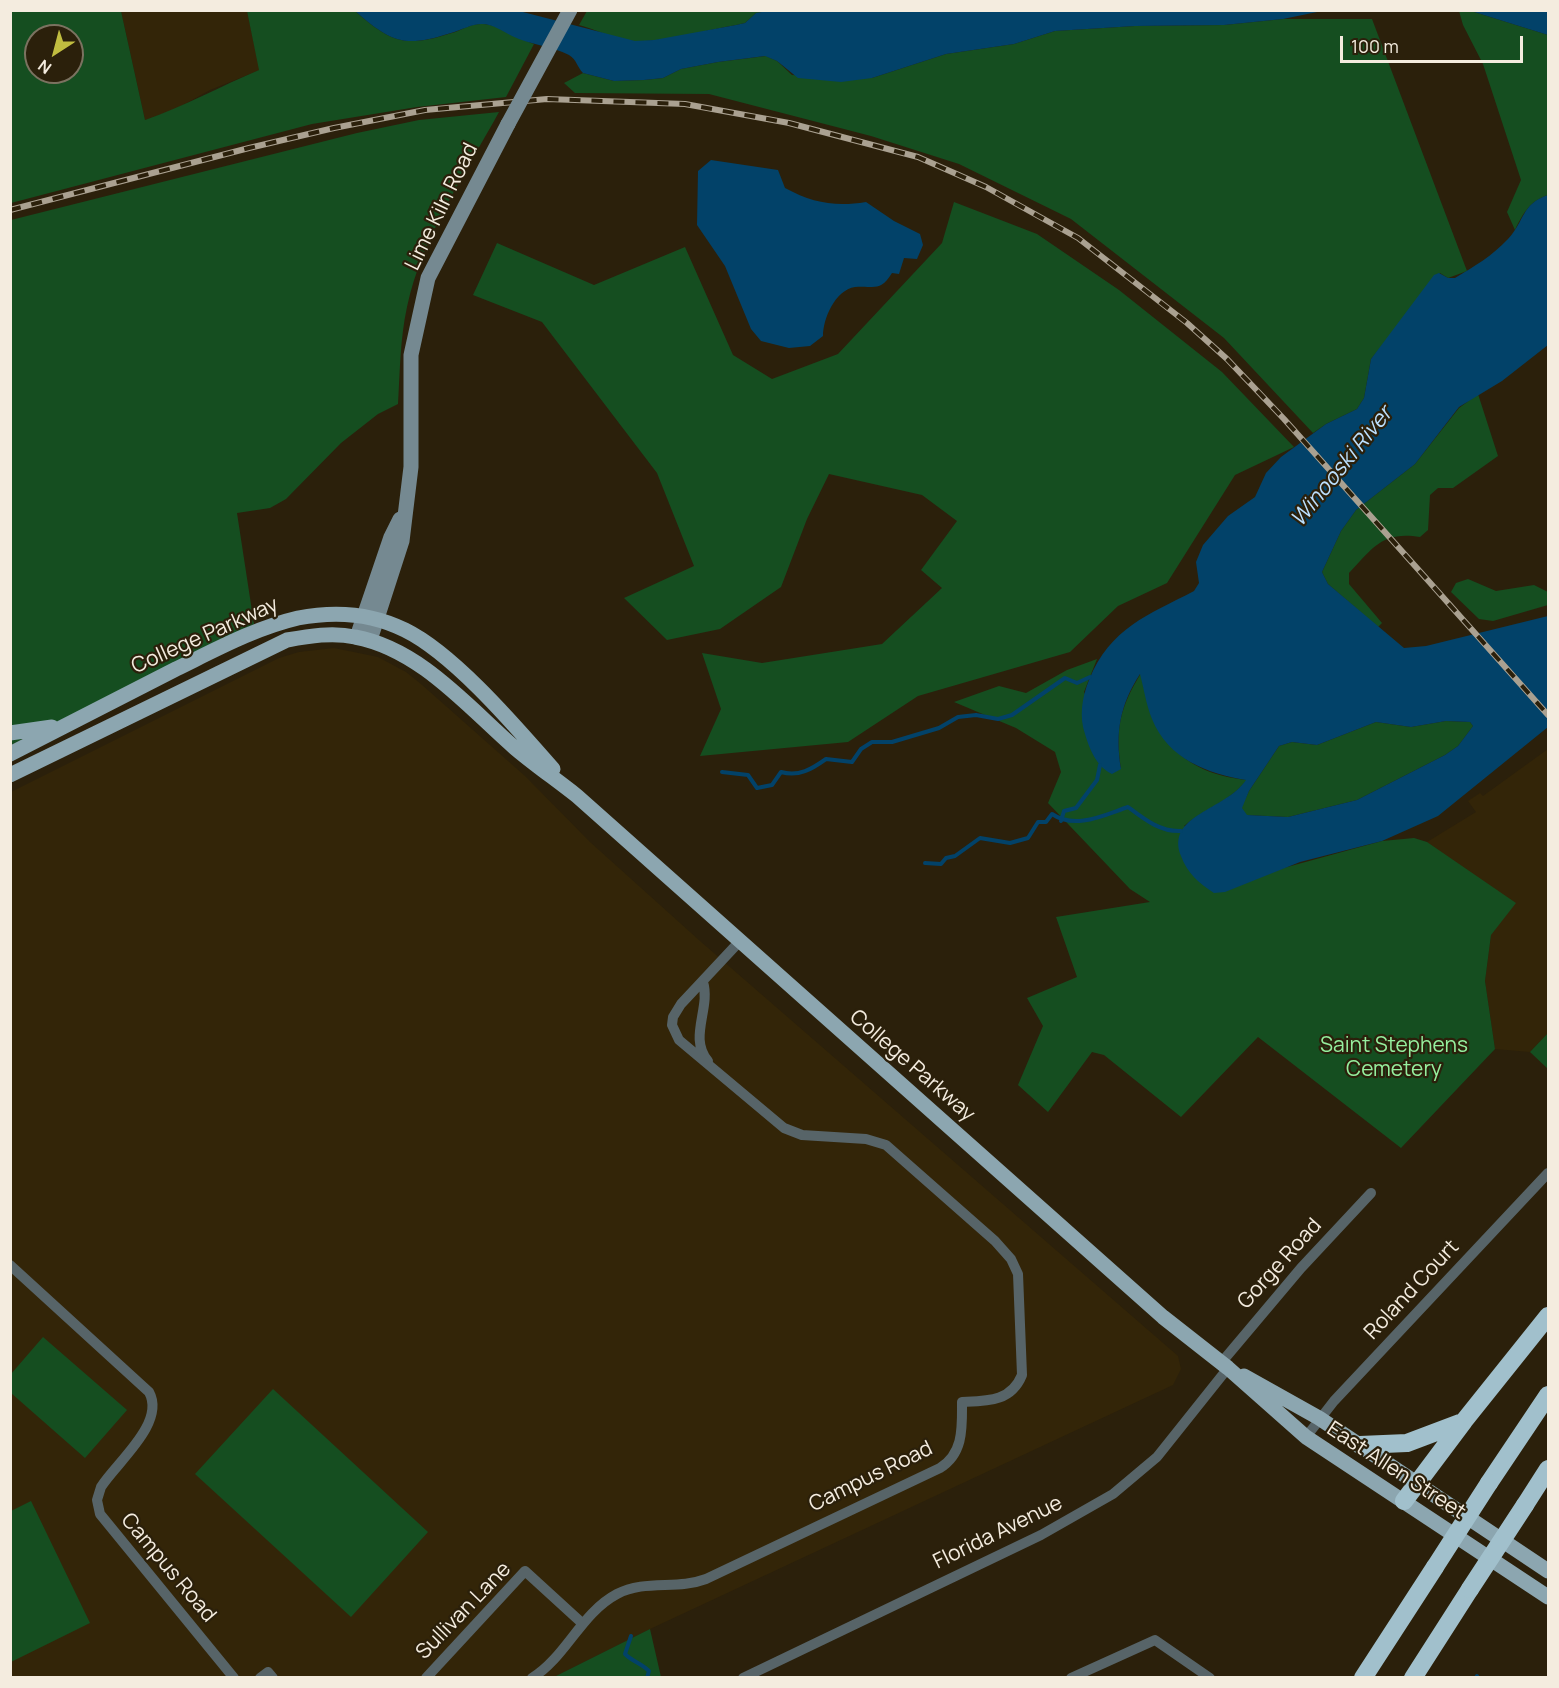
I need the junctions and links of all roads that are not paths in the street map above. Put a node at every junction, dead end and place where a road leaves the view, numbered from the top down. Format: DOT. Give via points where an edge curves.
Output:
graph roads {
  1 [pos="570,10"];
  2 [pos="370,617"];
  3 [pos="363,638"];
  4 [pos="70,723"];
  5 [pos="10,733"];
  6 [pos="10,754"];
  7 [pos="10,775"];
  8 [pos="577,796"];
  9 [pos="740,942"];
  10 [pos="704,982"];
  11 [pos="716,1070"];
  12 [pos="1548,1173"];
  13 [pos="1371,1193"];
  14 [pos="10,1264"];
  15 [pos="1548,1316"];
  16 [pos="1225,1366"];
  17 [pos="1548,1395"];
  18 [pos="1319,1418"];
  19 [pos="1464,1421"];
  20 [pos="1306,1437"];
  21 [pos="1360,1445"];
  22 [pos="1548,1469"];
  23 [pos="1417,1483"];
  24 [pos="1404,1501"];
  25 [pos="1548,1571"];
  26 [pos="1548,1597"];
  27 [pos="584,1624"];
  28 [pos="234,1677"];
  29 [pos="260,1677"];
  30 [pos="273,1677"];
  31 [pos="426,1677"];
  32 [pos="532,1677"];
  33 [pos="743,1677"];
  34 [pos="1071,1677"];
  35 [pos="1210,1677"];
  36 [pos="1363,1677"];
  37 [pos="1413,1677"];
  1 -- 2 [label="main road, Lime Kiln Road, bridge" via="428,278 411,355 411,467 402,541"];
  2 -- 3 [label="main road, Lime Kiln Road"];
  2 -- 4 [label="main road, College Parkway" via="320,615 281,623 207,654"];
  2 -- 8 [label="main road, College Parkway" via="403,629 439,652"];
  3 -- 7 [label="main road, College Parkway" via="320,636 286,640"];
  3 -- 8 [label="main road, College Parkway" via="420,666"];
  4 -- 5 [label="main road"];
  4 -- 6 [label="main road, College Parkway"];
  8 -- 9 [label="main road, College Parkway"];
  9 -- 10 [label="street, Campus Road"];
  9 -- 16 [label="main road, College Parkway" via="1163,1317"];
  10 -- 11 [label="street, Campus Road" via="706,998 700,1044"];
  10 -- 11 [label="street, Campus Road" via="681,1004 672,1025 678,1040"];
  11 -- 27 [label="street, Campus Road" via="784,1128 802,1135 866,1138 886,1145 995,1241 1018,1274 1022,1375 1014,1389 1003,1397 962,1402 959,1445 940,1468 715,1576 691,1584 642,1585 624,1591 609,1599"];
  12 -- 18 [label="street, Roland Court"];
  13 -- 16 [label="street, Gorge Road" via="1286,1285"];
  14 -- 28 [label="street, Campus Road" via="150,1392 152,1417 101,1487 97,1500 99,1514"];
  15 -- 19 [label="highway"];
  16 -- 18 [label="main road, East Allen Street"];
  16 -- 20 [label="main road, East Allen Street"];
  16 -- 33 [label="street, Florida Avenue" via="1157,1457 1113,1494 1041,1534"];
  17 -- 36 [label="highway, bridge"];
  18 -- 20 [label="street, Roland Court"];
  18 -- 21 [label="main road, East Allen Street"];
  19 -- 21 [label="highway" via="1407,1443"];
  19 -- 23 [label="highway"];
  20 -- 24 [label="main road, East Allen Street"];
  21 -- 23 [label="main road, East Allen Street"];
  22 -- 37 [label="highway, bridge"];
  23 -- 24 [label="highway"];
  23 -- 25 [label="main road, East Allen Street"];
  24 -- 26 [label="main road, East Allen Street"];
  27 -- 31 [label="street, Sullivan Lane" via="525,1571"];
  27 -- 32 [label="street, Campus Road"];
  29 -- 30 [label="street" via="268,1672"];
  34 -- 35 [label="street" via="1155,1640"];
}
